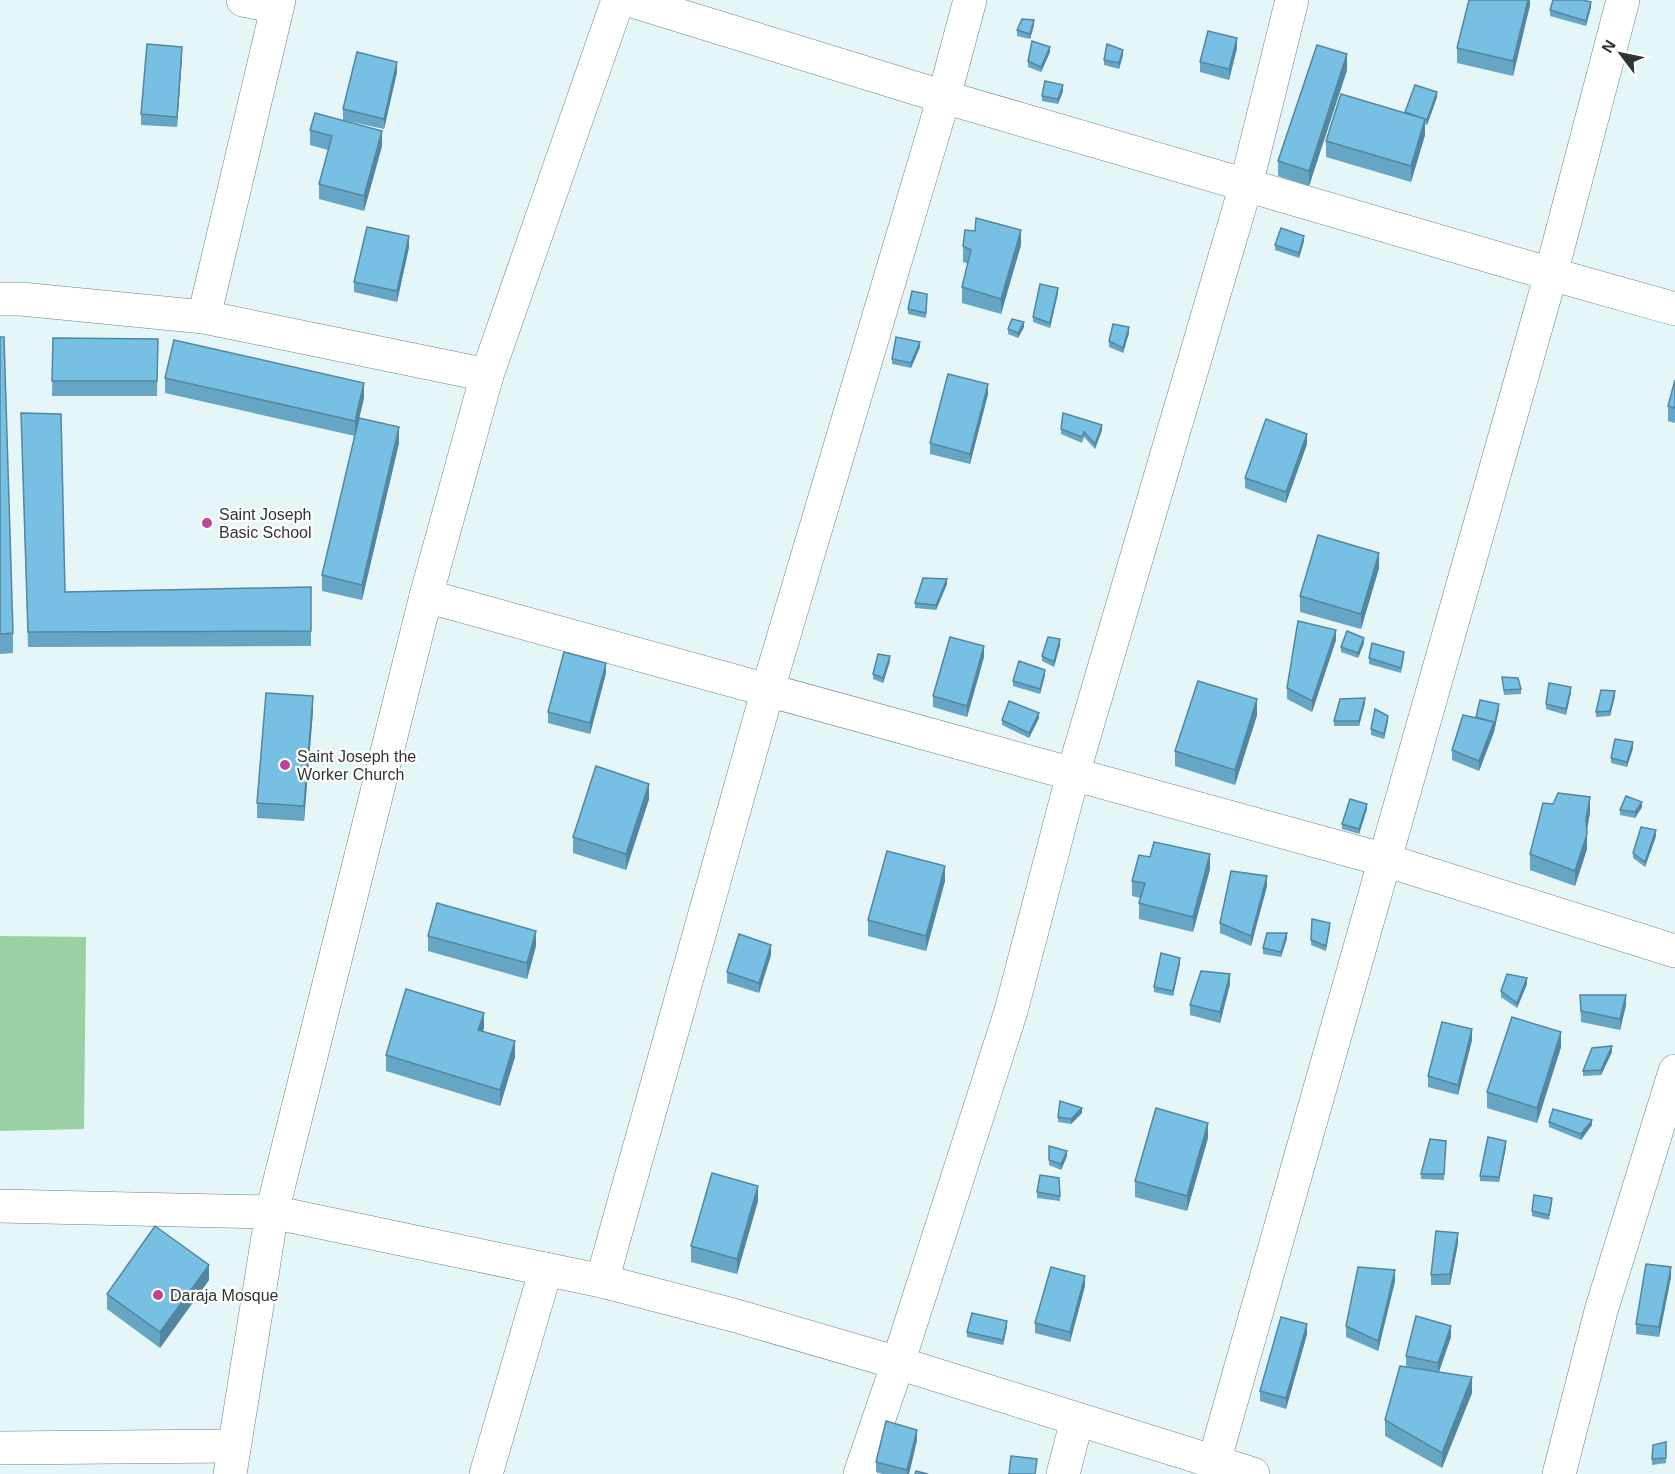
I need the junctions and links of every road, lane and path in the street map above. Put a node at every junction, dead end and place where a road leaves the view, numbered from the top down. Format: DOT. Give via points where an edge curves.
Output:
graph roads {
  1 [pos="243,0"];
  2 [pos="618,0"];
  3 [pos="629,0"];
  4 [pos="969,0"];
  5 [pos="1292,0"];
  6 [pos="1623,0"];
  7 [pos="278,4"];
  8 [pos="944,97"];
  9 [pos="1246,185"];
  10 [pos="1551,274"];
  11 [pos="0,299"];
  12 [pos="1675,309"];
  13 [pos="204,317"];
  14 [pos="487,375"];
  15 [pos="426,596"];
  16 [pos="768,689"];
  17 [pos="1073,774"];
  18 [pos="1385,860"];
  19 [pos="1675,951"];
  20 [pos="1675,1071"];
  21 [pos="0,1206"];
  22 [pos="272,1212"];
  23 [pos="546,1269"];
  24 [pos="602,1281"];
  25 [pos="898,1363"];
  26 [pos="1077,1420"];
  27 [pos="0,1448"];
  28 [pos="232,1460"];
  29 [pos="1214,1462"];
  30 [pos="486,1474"];
  31 [pos="860,1474"];
  32 [pos="1063,1474"];
  33 [pos="1252,1474"];
  34 [pos="1559,1474"];
  1 -- 7 [label="street"];
  2 -- 14 [label="street"];
  3 -- 8 [label="street"];
  4 -- 8 [label="street"];
  5 -- 9 [label="street"];
  6 -- 10 [label="street"];
  7 -- 13 [label="street"];
  8 -- 9 [label="street"];
  8 -- 16 [label="street"];
  9 -- 10 [label="street"];
  9 -- 17 [label="street"];
  10 -- 12 [label="street"];
  10 -- 18 [label="street"];
  11 -- 13 [label="street"];
  13 -- 14 [label="street"];
  14 -- 15 [label="street"];
  15 -- 16 [label="street"];
  15 -- 22 [label="street"];
  16 -- 17 [label="street"];
  16 -- 24 [label="street"];
  17 -- 18 [label="street"];
  17 -- 25 [label="street" via="1011,1011"];
  18 -- 19 [label="street"];
  18 -- 29 [label="street"];
  20 -- 34 [label="street" via="1601,1311"];
  21 -- 22 [label="street"];
  22 -- 23 [label="street"];
  22 -- 28 [label="street"];
  23 -- 24 [label="street"];
  23 -- 30 [label="street"];
  24 -- 25 [label="street"];
  25 -- 26 [label="street"];
  25 -- 31 [label="street"];
  26 -- 29 [label="street"];
  26 -- 32 [label="street"];
  27 -- 28 [label="street"];
  29 -- 33 [label="street"];
}
